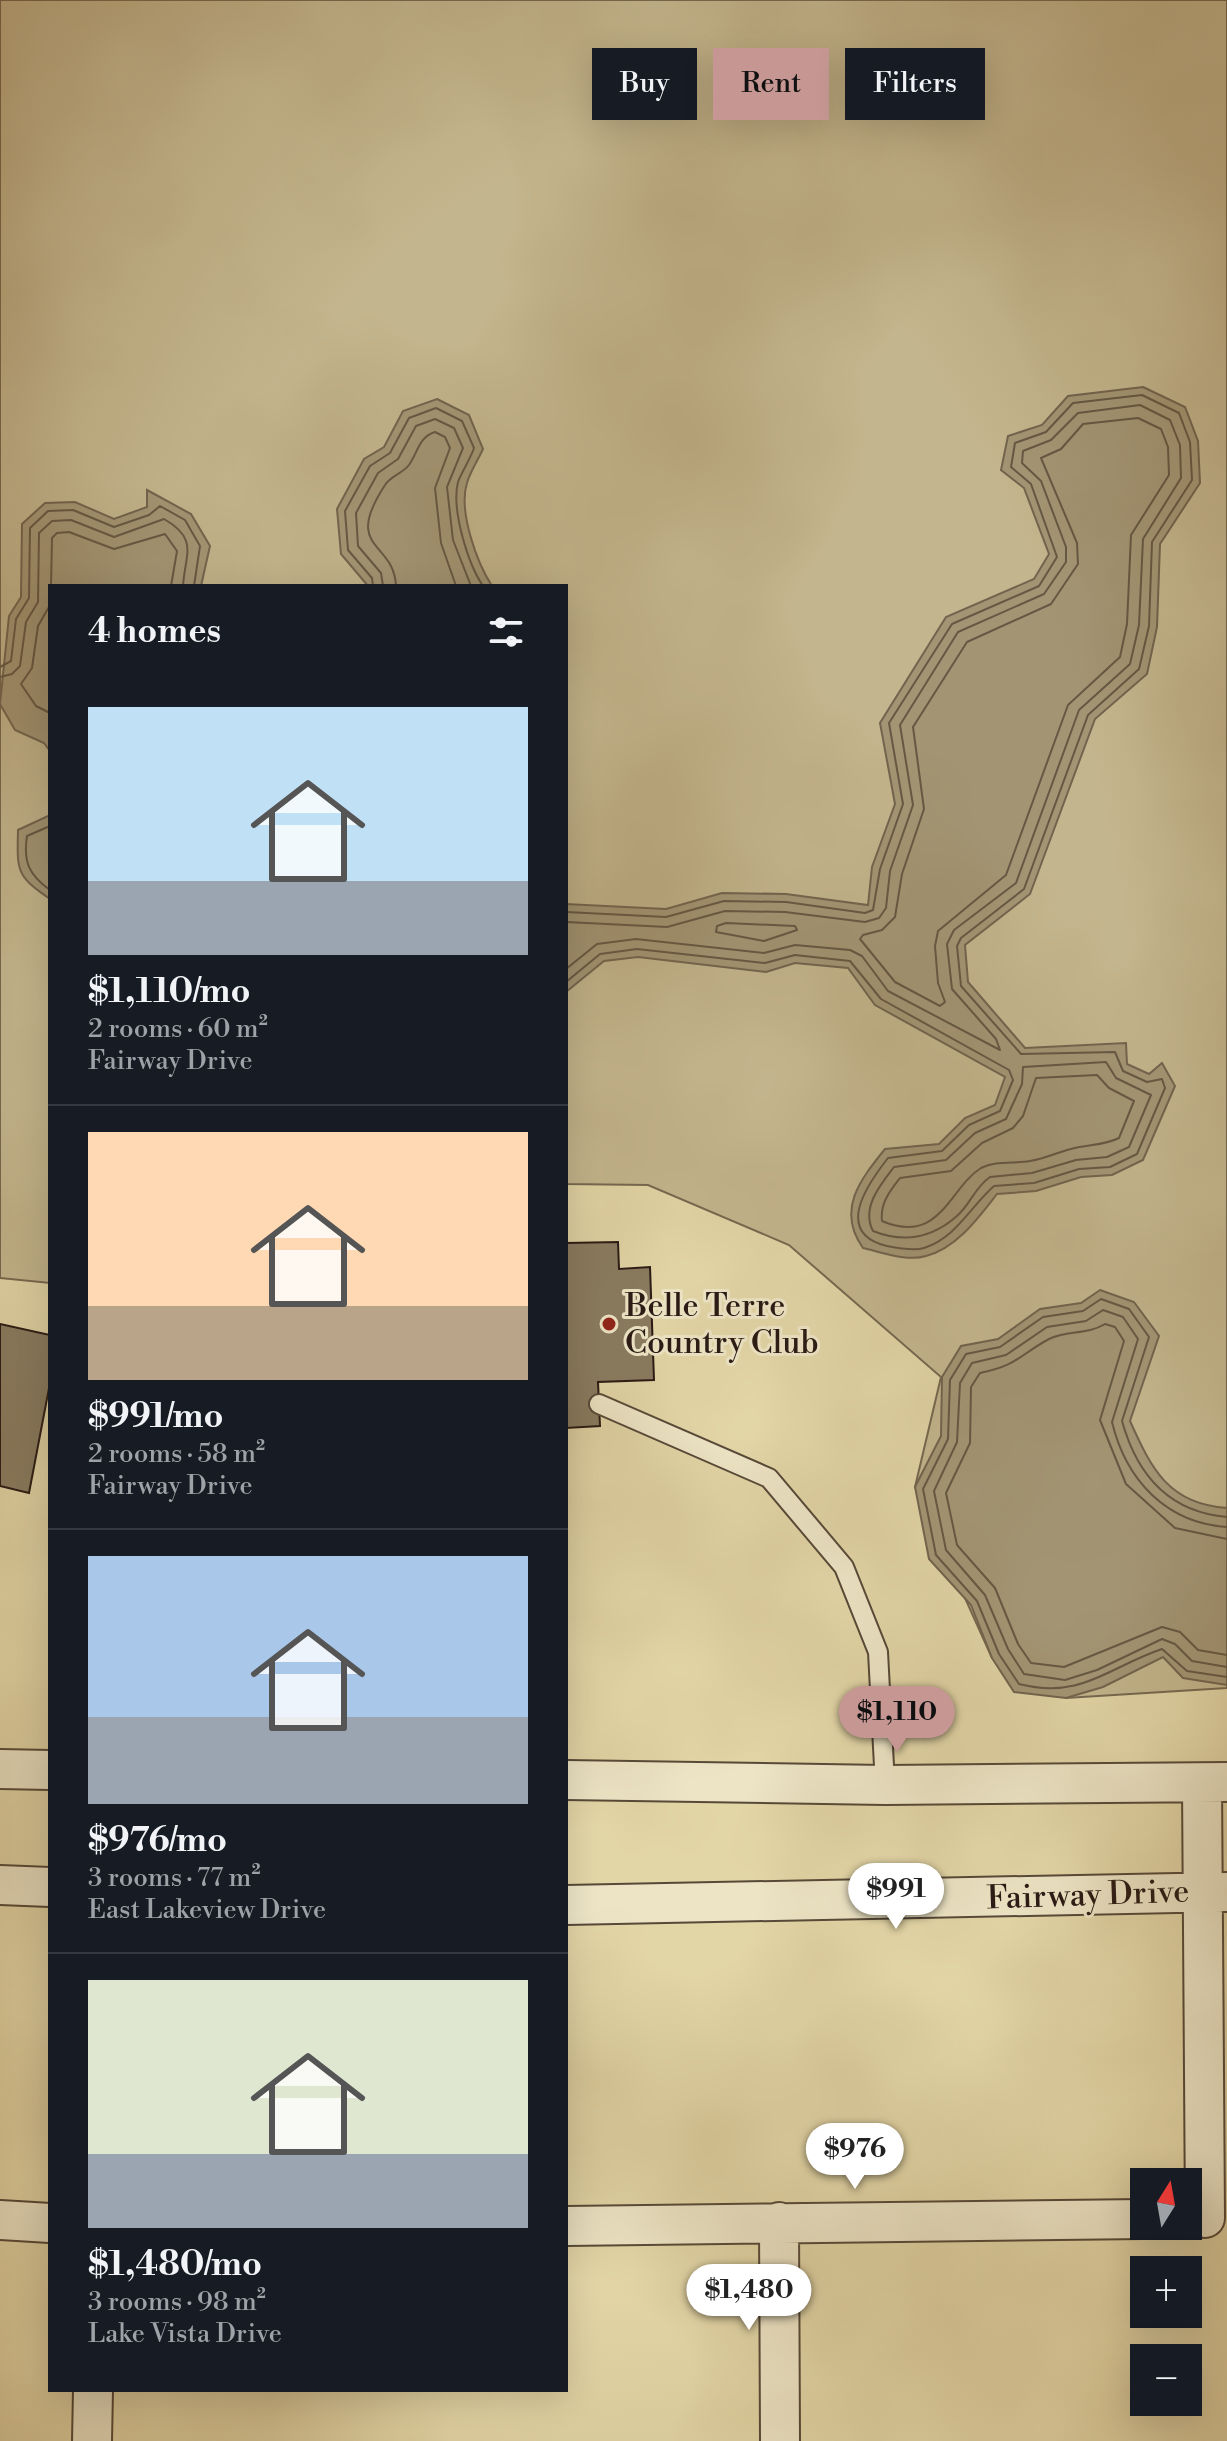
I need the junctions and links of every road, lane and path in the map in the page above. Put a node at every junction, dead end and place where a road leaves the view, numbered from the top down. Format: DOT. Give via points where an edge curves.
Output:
graph roads {
  1 [pos="599,1404"];
  2 [pos="0,1769"];
  3 [pos="48,1770"];
  4 [pos="568,1780"];
  5 [pos="1215,1782"];
  6 [pos="885,1785"];
  7 [pos="0,1885"];
  8 [pos="48,1887"];
  9 [pos="1214,1892"];
  10 [pos="568,1905"];
  11 [pos="1207,2218"];
  12 [pos="1130,2219"];
  13 [pos="0,2220"];
  14 [pos="779,2222"];
  15 [pos="48,2223"];
  16 [pos="568,2226"];
  17 [pos="93,2392"];
  18 [pos="92,2441"];
  19 [pos="780,2441"];
  1 -- 6 [label="lane" via="769,1478 844,1567 878,1652"];
  2 -- 3 [label="street"];
  4 -- 6 [label="street"];
  5 -- 6 [label="street"];
  5 -- 9 [label="street"];
  7 -- 8 [label="street"];
  9 -- 10 [label="street, Fairway Drive"];
  9 -- 11 [label="street"];
  12 -- 14 [label="street"];
  13 -- 15 [label="street"];
  14 -- 16 [label="street"];
  14 -- 19 [label="street"];
  17 -- 18 [label="street"];
}
